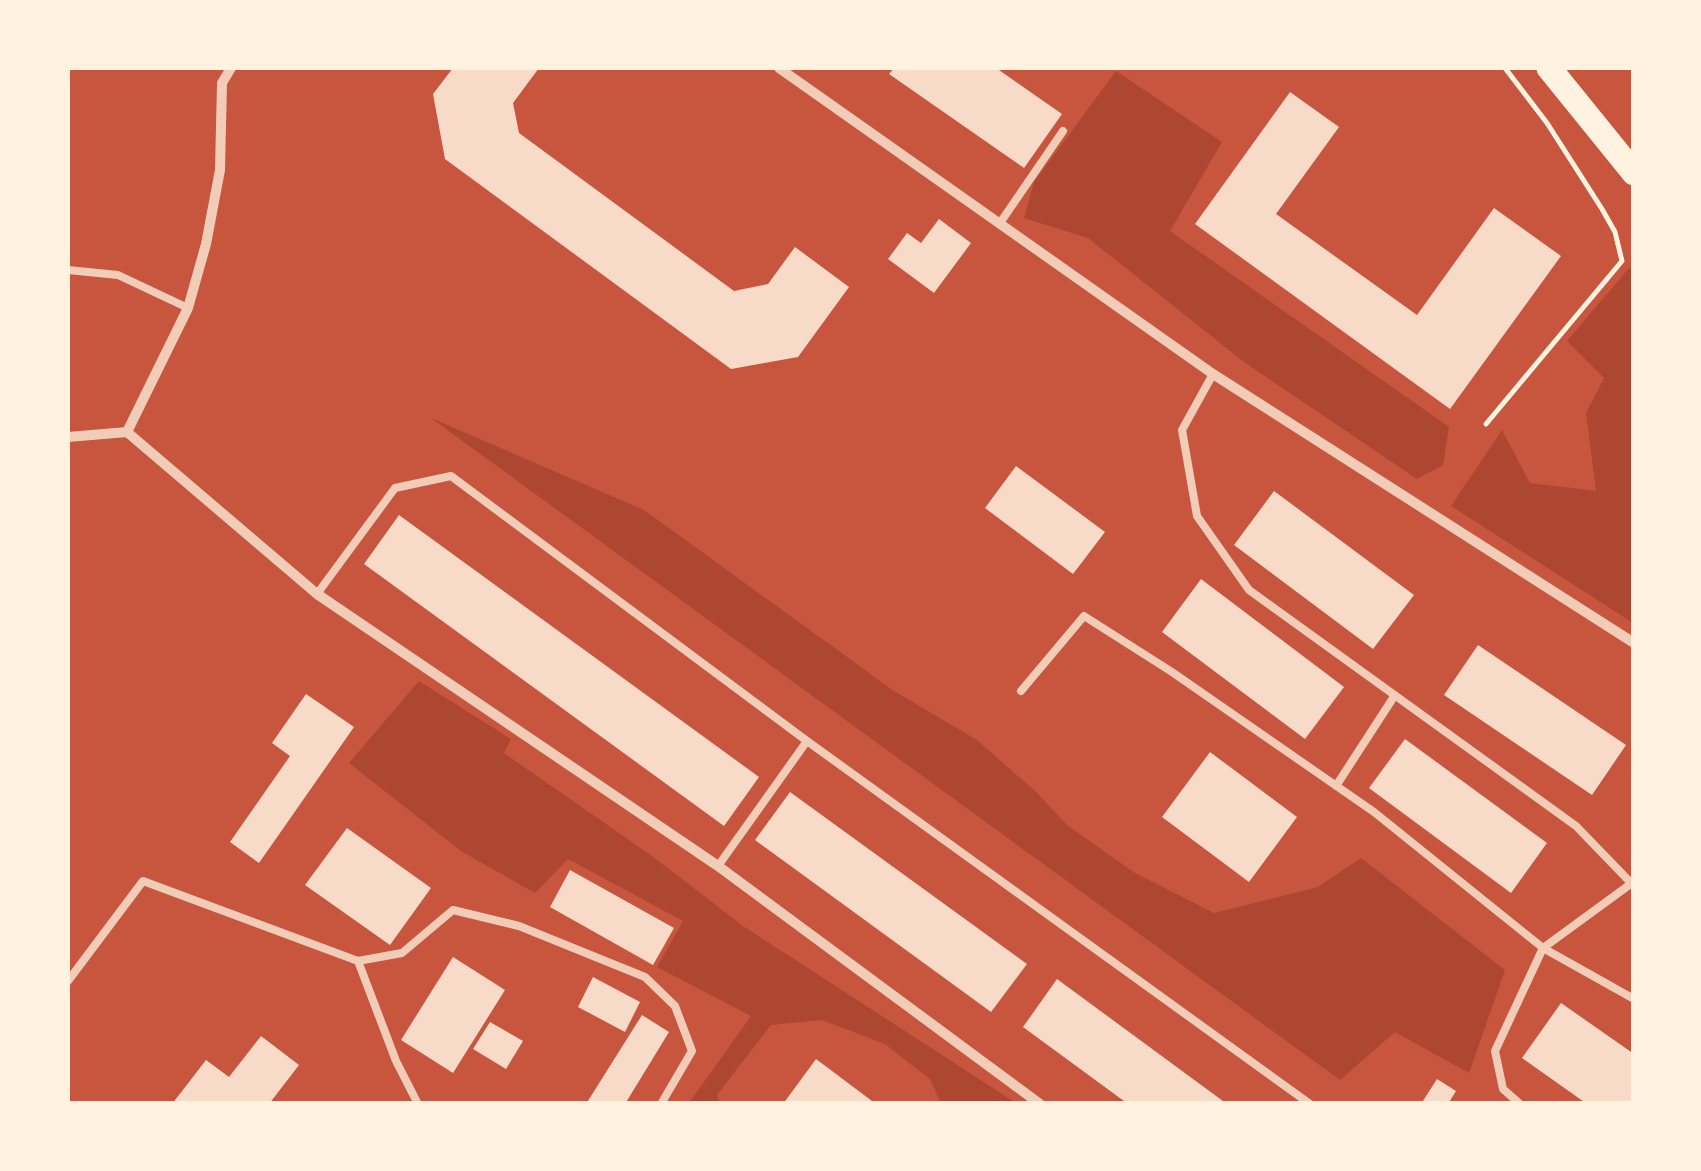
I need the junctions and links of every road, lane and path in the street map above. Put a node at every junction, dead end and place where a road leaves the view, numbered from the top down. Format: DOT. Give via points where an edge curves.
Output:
graph roads {
  1 [pos="230,68"];
  2 [pos="779,68"];
  3 [pos="1506,68"];
  4 [pos="1549,68"];
  5 [pos="1063,131"];
  6 [pos="1634,173"];
  7 [pos="1000,223"];
  8 [pos="68,270"];
  9 [pos="188,308"];
  10 [pos="1213,374"];
  11 [pos="1486,424"];
  12 [pos="127,432"];
  13 [pos="68,436"];
  14 [pos="317,594"];
  15 [pos="1634,644"];
  16 [pos="1022,691"];
  17 [pos="1394,695"];
  18 [pos="807,741"];
  19 [pos="1336,786"];
  20 [pos="718,866"];
  21 [pos="1633,885"];
  22 [pos="1543,948"];
  23 [pos="358,961"];
  24 [pos="68,981"];
  25 [pos="1634,999"];
  26 [pos="418,1104"];
  27 [pos="660,1104"];
  28 [pos="1040,1104"];
  29 [pos="1310,1104"];
  30 [pos="1520,1104"];
  1 -- 9 [label="street" via="222,83 216,188"];
  2 -- 7 [label="street"];
  3 -- 11 [label="path" via="1609,220 1622,261"];
  4 -- 6 [label="main road"];
  5 -- 7 [label="lane"];
  7 -- 10 [label="street"];
  8 -- 9 [label="lane" via="118,275"];
  9 -- 12 [label="street"];
  10 -- 15 [label="street"];
  10 -- 17 [label="lane" via="1182,430 1197,516 1249,590"];
  12 -- 13 [label="street"];
  12 -- 14 [label="street"];
  14 -- 18 [label="lane" via="395,488 451,476"];
  14 -- 20 [label="street"];
  16 -- 19 [label="lane" via="1084,616"];
  17 -- 19 [label="lane"];
  17 -- 21 [label="lane" via="1576,826"];
  18 -- 20 [label="lane"];
  18 -- 29 [label="lane"];
  19 -- 22 [label="lane"];
  20 -- 28 [label="street"];
  21 -- 22 [label="lane"];
  22 -- 25 [label="lane"];
  22 -- 30 [label="lane" via="1494,1051 1503,1089"];
  23 -- 24 [label="lane" via="143,881"];
  23 -- 26 [label="lane"];
  23 -- 27 [label="lane" via="402,953 453,910 519,926 644,977 676,1006 692,1051"];
}
